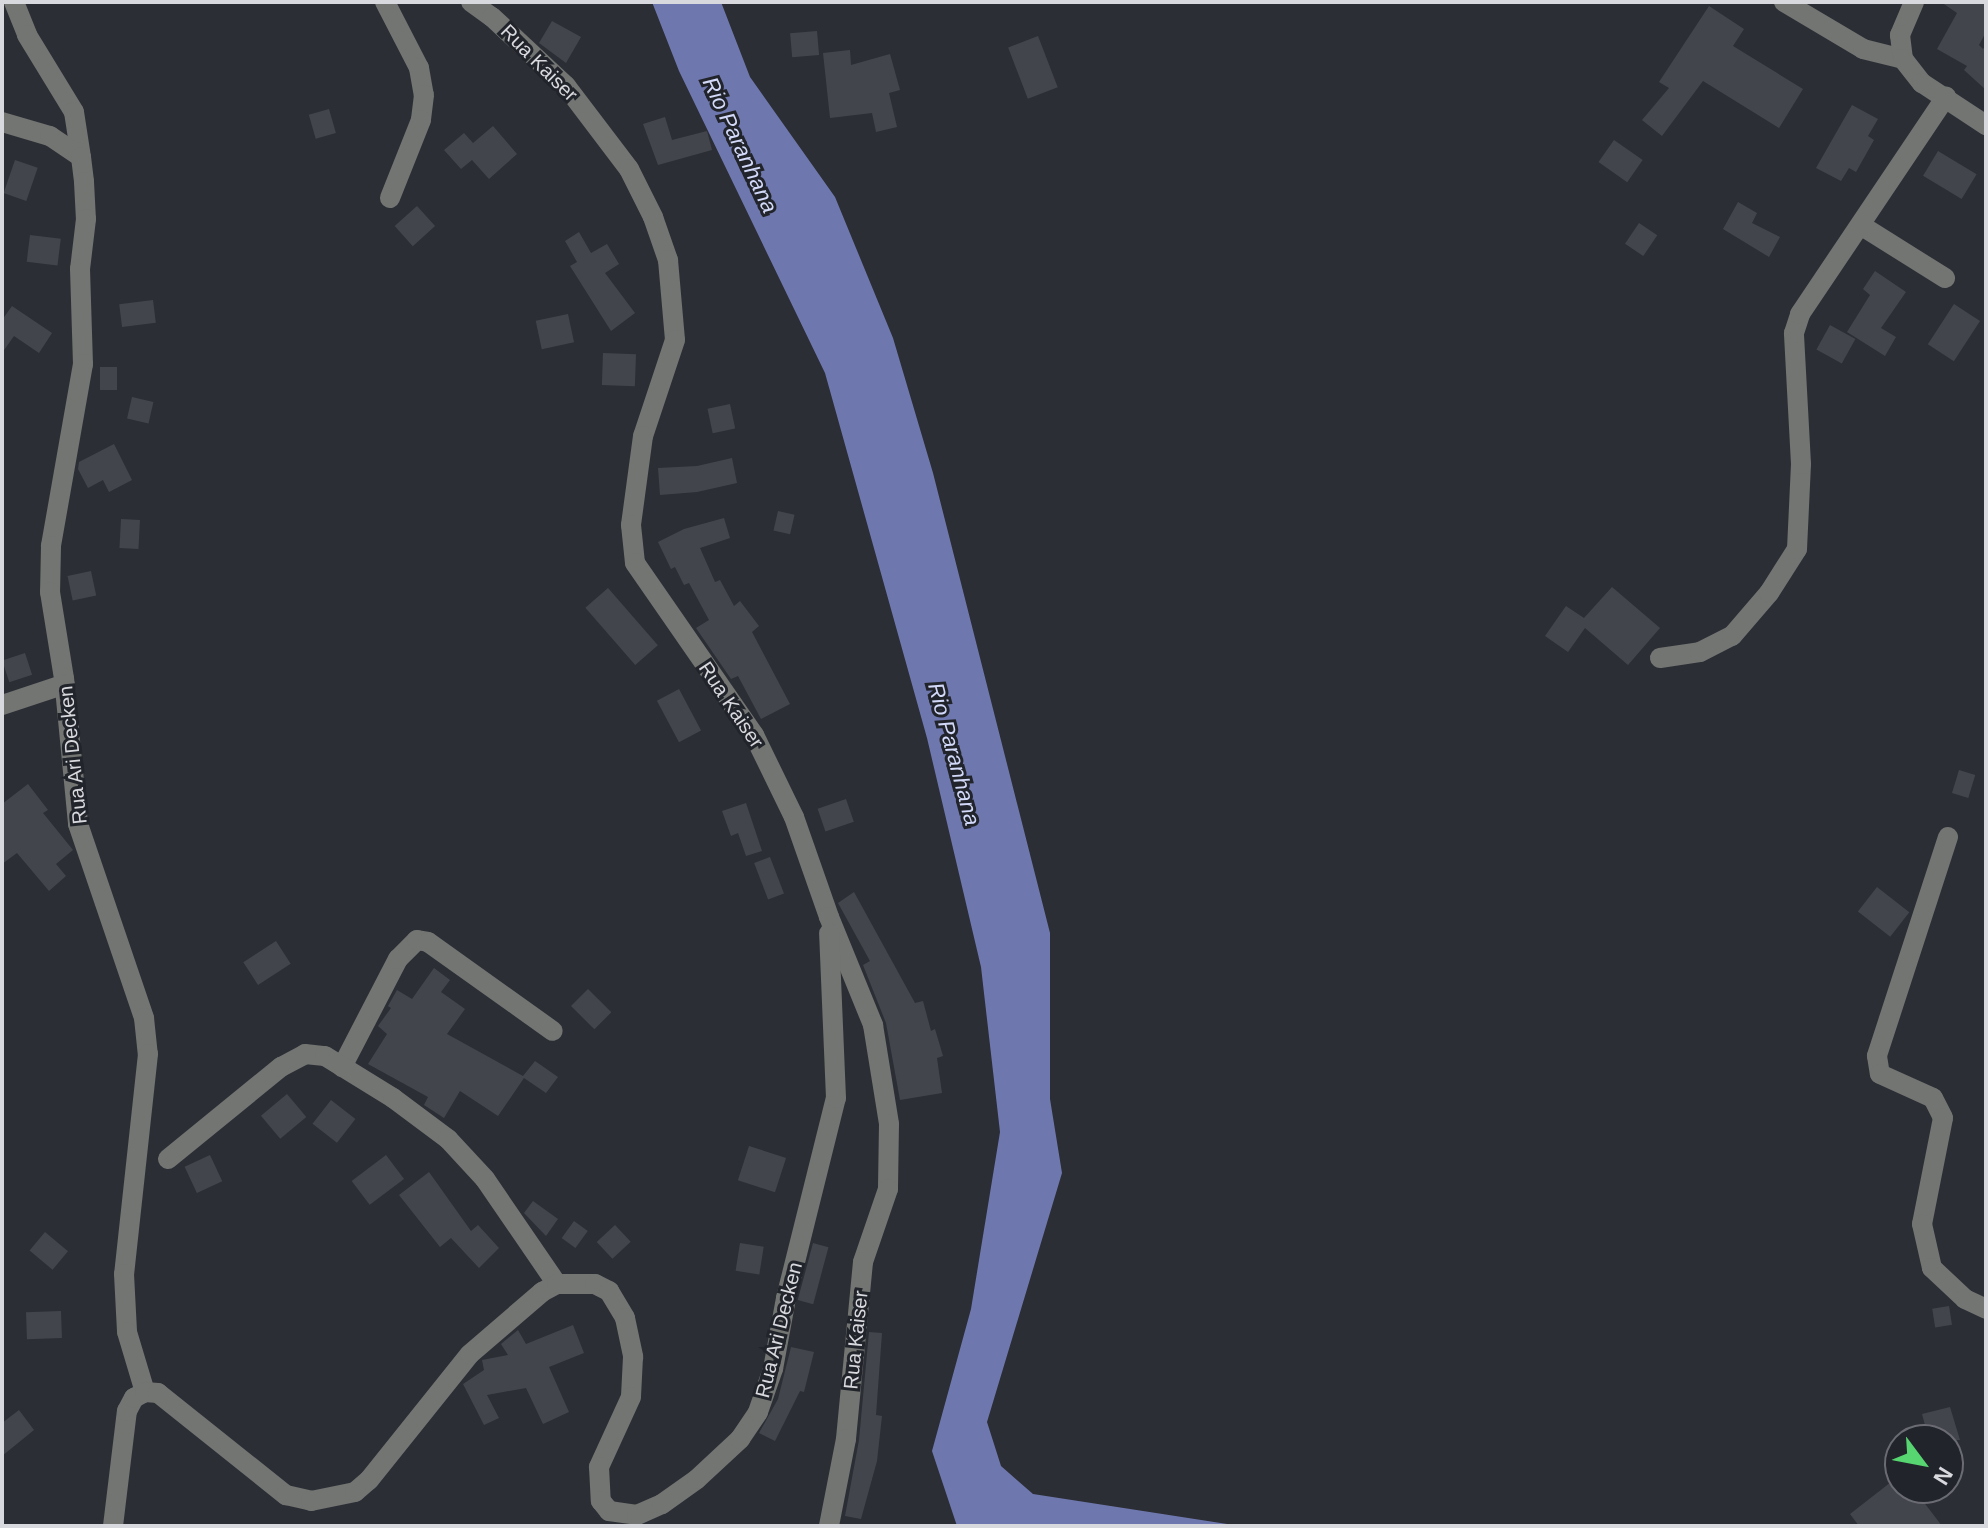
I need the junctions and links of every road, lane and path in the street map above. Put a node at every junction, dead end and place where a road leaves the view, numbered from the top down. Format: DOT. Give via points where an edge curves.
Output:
graph roads {
  1 [pos="14,2"];
  2 [pos="385,2"];
  3 [pos="471,2"];
  4 [pos="1784,2"];
  5 [pos="1914,2"];
  6 [pos="1903,59"];
  7 [pos="1946,97"];
  8 [pos="2,122"];
  9 [pos="1986,125"];
  10 [pos="81,157"];
  11 [pos="390,198"];
  12 [pos="1862,226"];
  13 [pos="1945,278"];
  14 [pos="1660,658"];
  15 [pos="65,684"];
  16 [pos="2,705"];
  17 [pos="1948,837"];
  18 [pos="829,917"];
  19 [pos="553,1031"];
  20 [pos="342,1067"];
  21 [pos="168,1159"];
  22 [pos="557,1284"];
  23 [pos="1986,1309"];
  24 [pos="145,1392"];
  25 [pos="113,1526"];
  26 [pos="829,1526"];
  1 -- 10 [label="street, Rua Ari Decken" via="27,35 74,112"];
  2 -- 11 [label="street" via="419,68 424,95 421,120"];
  3 -- 18 [label="street, Rua Kaiser" via="566,86 629,169 653,217 668,260 675,340 643,436 631,525 635,563 754,735 794,817"];
  4 -- 6 [label="street" via="1863,49"];
  5 -- 6 [label="street" via="1900,35"];
  6 -- 7 [label="street" via="1922,83"];
  7 -- 9 [label="street"];
  7 -- 12 [label="street"];
  8 -- 10 [label="street" via="50,136"];
  10 -- 15 [label="street, Rua Ari Decken" via="86,219 80,269 83,364 51,546 50,592"];
  12 -- 13 [label="street"];
  12 -- 14 [label="street" via="1800,314 1794,333 1801,464 1797,549 1732,636 1716,647"];
  15 -- 16 [label="street"];
  15 -- 24 [label="street, Rua Ari Decken" via="78,824 144,1018 148,1054 124,1274 127,1332"];
  17 -- 23 [label="street" via="1877,1056 1880,1074 1933,1098 1943,1118 1922,1224 1932,1268 1965,1299"];
  18 -- 22 [label="street, Rua Ari Decken" via="836,1098 773,1369 758,1412 740,1439 697,1479 637,1515 609,1511 598,1484 599,1467 635,1378 625,1318 609,1291 595,1284"];
  18 -- 26 [label="street, Rua Kaiser" via="873,1025 889,1124 888,1189 863,1262 846,1439"];
  19 -- 20 [label="street" via="428,942 417,940 398,959"];
  20 -- 21 [label="street" via="325,1056 305,1054 281,1067"];
  20 -- 22 [label="street" via="448,1139 485,1179"];
  22 -- 24 [label="street" via="470,1354 355,1492 311,1501 286,1495 158,1393"];
  24 -- 25 [label="street" via="127,1411"];
}
